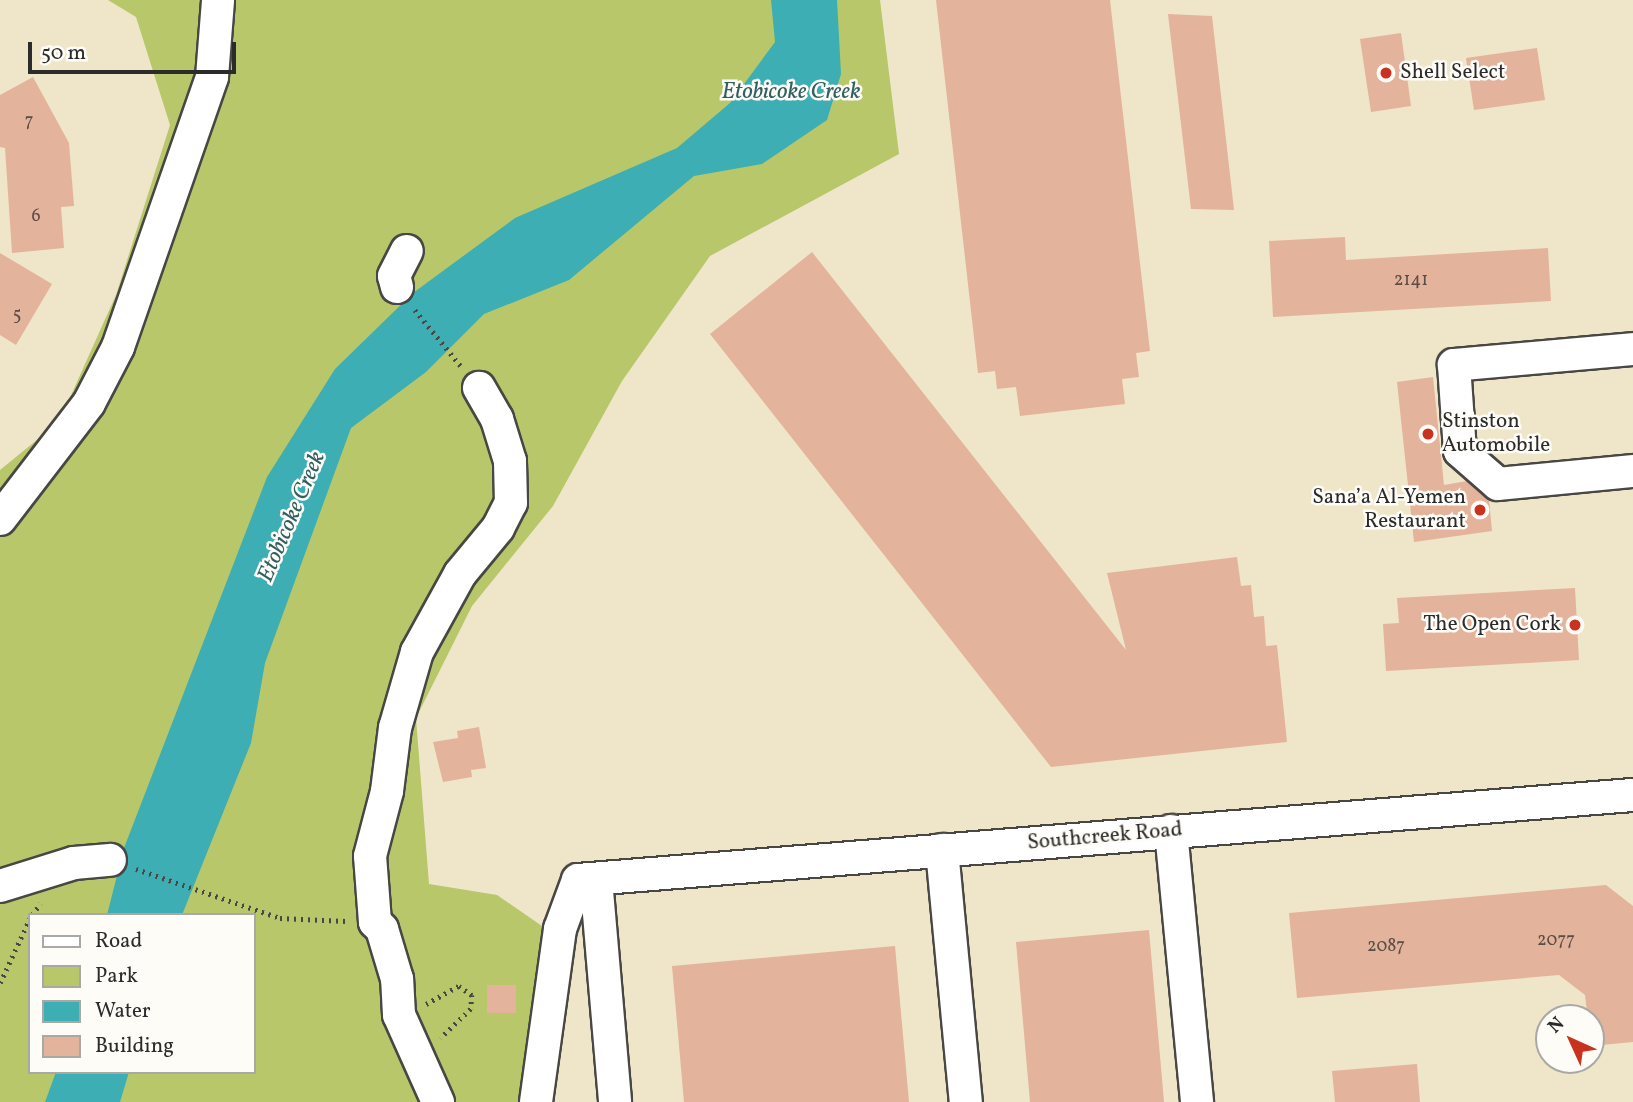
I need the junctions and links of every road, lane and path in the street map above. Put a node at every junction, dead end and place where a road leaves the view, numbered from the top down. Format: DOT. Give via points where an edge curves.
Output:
graph roads {
  1 [pos="218,0"];
  2 [pos="407,251"];
  3 [pos="397,287"];
  4 [pos="1633,349"];
  5 [pos="479,388"];
  6 [pos="1633,471"];
  7 [pos="0,519"];
  8 [pos="1633,795"];
  9 [pos="1171,831"];
  10 [pos="942,850"];
  11 [pos="110,860"];
  12 [pos="587,879"];
  13 [pos="0,886"];
  14 [pos="28,922"];
  15 [pos="375,922"];
  16 [pos="0,983"];
  17 [pos="399,1015"];
  18 [pos="419,1057"];
  19 [pos="438,1102"];
  20 [pos="536,1102"];
  21 [pos="615,1102"];
  22 [pos="967,1102"];
  23 [pos="1197,1102"];
  1 -- 7 [label="street" via="212,77 118,347 89,402"];
  2 -- 3 [label="street" via="394,276"];
  3 -- 5 [label="path"];
  4 -- 6 [label="street" via="1454,365 1460,451 1498,484"];
  5 -- 15 [label="street" via="497,419 510,461 511,503 498,528 460,574 417,652 395,728 387,791 370,856"];
  8 -- 9 [label="street, Southcreek Road"];
  9 -- 10 [label="street, Southcreek Road"];
  9 -- 23 [label="street"];
  10 -- 12 [label="street, Southcreek Road"];
  10 -- 22 [label="street"];
  11 -- 13 [label="street" via="74,863"];
  11 -- 15 [label="path" via="280,918"];
  12 -- 20 [label="street" via="560,929"];
  12 -- 21 [label="street"];
  14 -- 16 [label="path"];
  15 -- 17 [label="street" via="382,929 397,979"];
  17 -- 18 [label="street"];
  17 -- 18 [label="path" via="459,985 472,995 471,1009"];
  18 -- 19 [label="street"];
}
